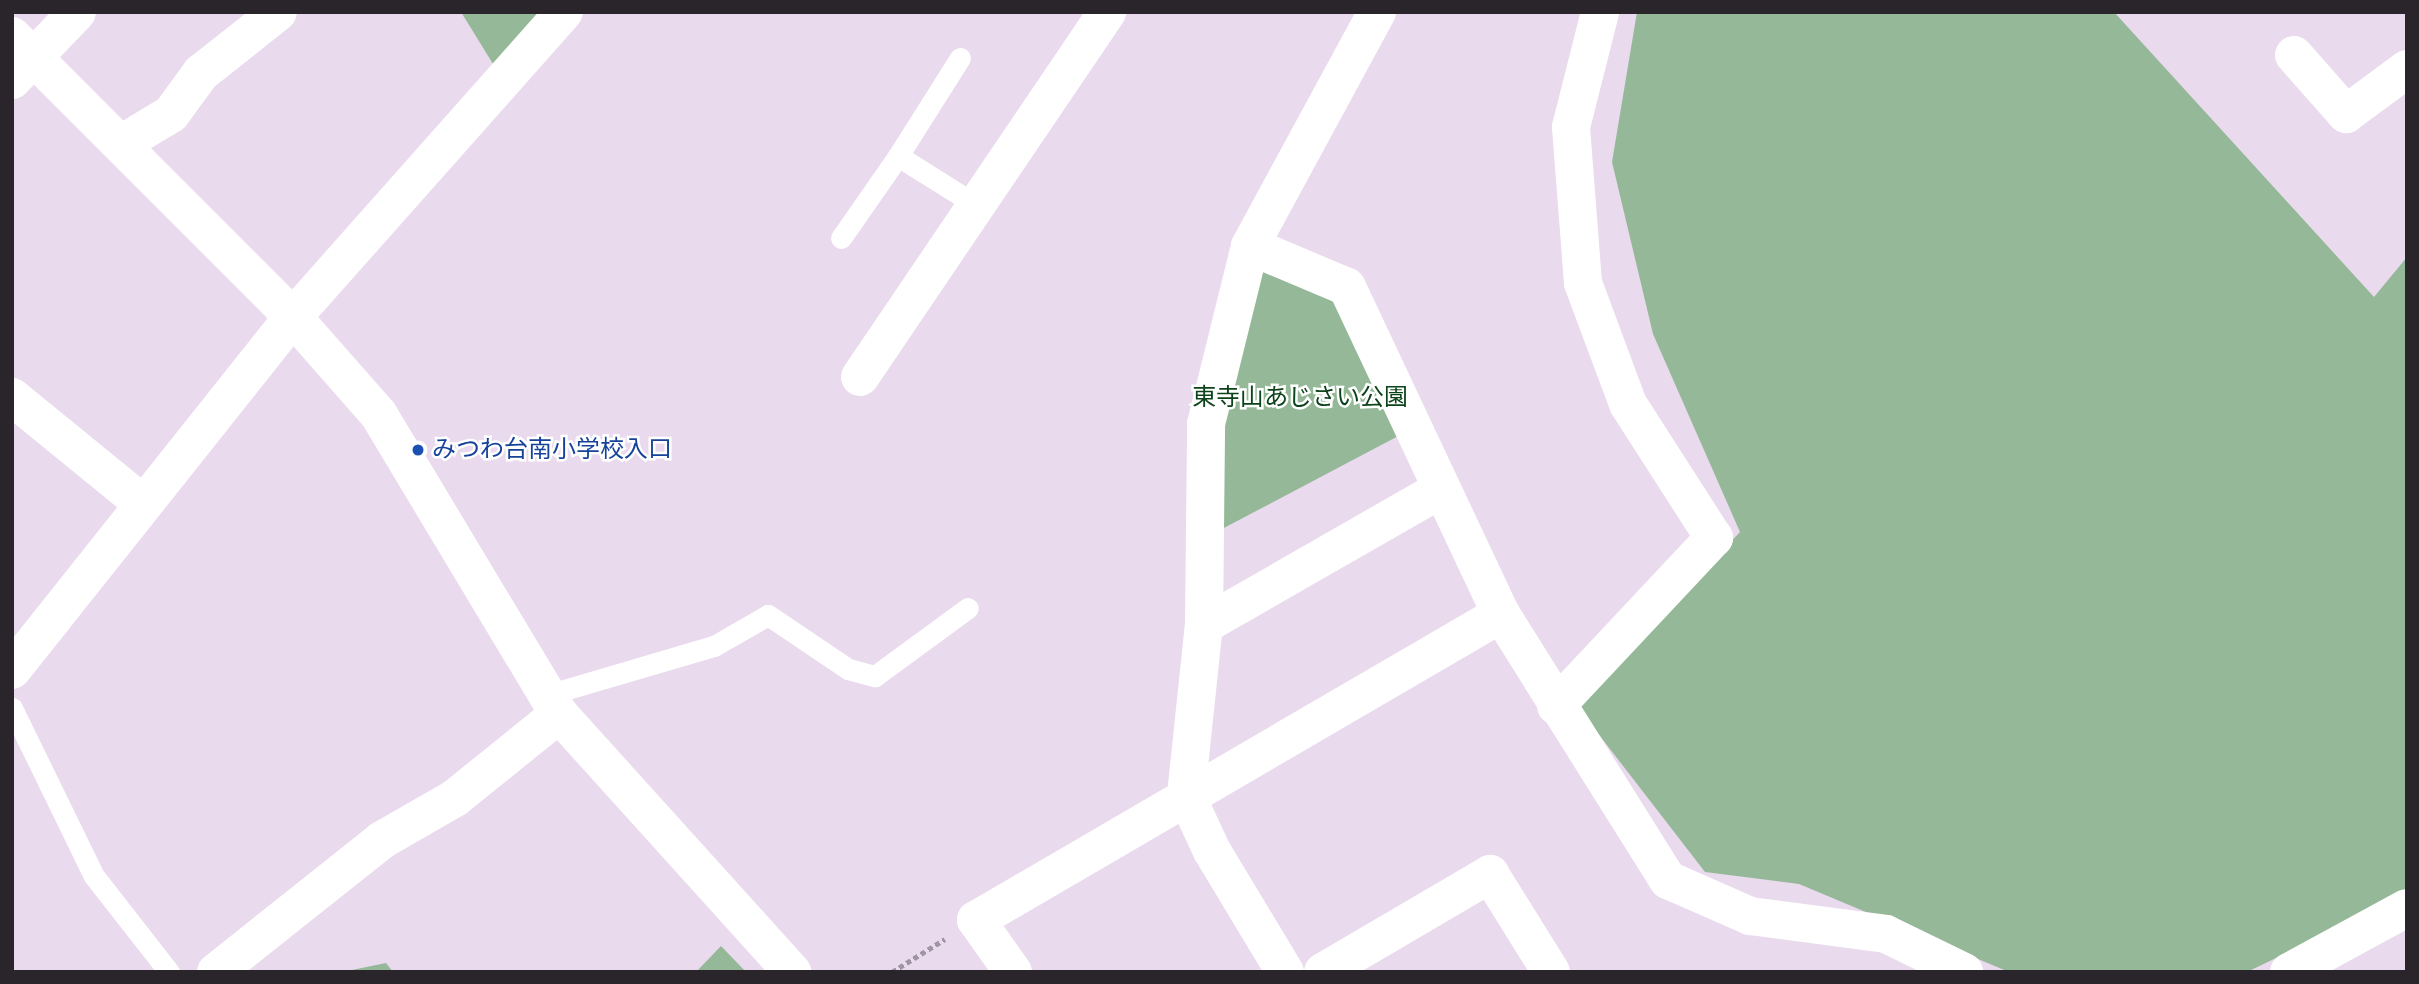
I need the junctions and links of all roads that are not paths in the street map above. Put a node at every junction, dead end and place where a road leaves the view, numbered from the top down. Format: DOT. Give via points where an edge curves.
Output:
graph roads {
  1 [pos="77,12"];
  2 [pos="278,12"];
  3 [pos="564,12"];
  4 [pos="1107,12"];
  5 [pos="1377,12"];
  6 [pos="1600,12"];
  7 [pos="2294,55"];
  8 [pos="19,57"];
  9 [pos="960,58"];
  10 [pos="2407,69"];
  11 [pos="121,144"];
  12 [pos="898,156"];
  13 [pos="976,205"];
  14 [pos="841,238"];
  15 [pos="1250,246"];
  16 [pos="293,317"];
  17 [pos="860,377"];
  18 [pos="12,397"];
  19 [pos="1441,489"];
  20 [pos="143,504"];
  21 [pos="968,608"];
  22 [pos="1501,614"];
  23 [pos="1204,625"];
  24 [pos="12,670"];
  25 [pos="553,704"];
  26 [pos="1556,706"];
  27 [pos="12,708"];
  28 [pos="1186,795"];
  29 [pos="2407,908"];
  30 [pos="2300,969"];
  31 [pos="169,972"];
  32 [pos="216,972"];
  33 [pos="792,972"];
  34 [pos="1013,972"];
  35 [pos="1285,972"];
  36 [pos="1323,972"];
  37 [pos="1551,972"];
  38 [pos="1964,972"];
  1 -- 8 [label="street"];
  2 -- 11 [label="street" via="201,73 171,114"];
  3 -- 16 [label="street"];
  4 -- 13 [label="street"];
  5 -- 15 [label="street"];
  6 -- 26 [label="street" via="1571,127 1583,283 1628,404 1714,538"];
  7 -- 10 [label="street" via="2346,114"];
  8 -- 11 [label="street"];
  9 -- 12 [label="lane"];
  11 -- 16 [label="street"];
  12 -- 13 [label="lane"];
  12 -- 14 [label="lane"];
  13 -- 17 [label="street"];
  15 -- 19 [label="street" via="1348,287"];
  15 -- 23 [label="street" via="1206,424"];
  16 -- 20 [label="street"];
  16 -- 25 [label="street" via="379,415 407,456"];
  18 -- 20 [label="street"];
  19 -- 22 [label="street"];
  19 -- 23 [label="street"];
  20 -- 24 [label="street"];
  21 -- 25 [label="lane" via="875,676 848,669 768,615 714,646"];
  22 -- 26 [label="street"];
  22 -- 28 [label="street"];
  23 -- 28 [label="street"];
  25 -- 32 [label="street" via="455,798 382,841"];
  25 -- 33 [label="street"];
  26 -- 38 [label="street" via="1668,880 1750,916 1886,934"];
  27 -- 31 [label="lane" via="94,876"];
  28 -- 34 [label="street" via="976,920"];
  28 -- 35 [label="street" via="1212,852"];
  29 -- 30 [label="street"];
  36 -- 37 [label="street" via="1490,874"];
}
